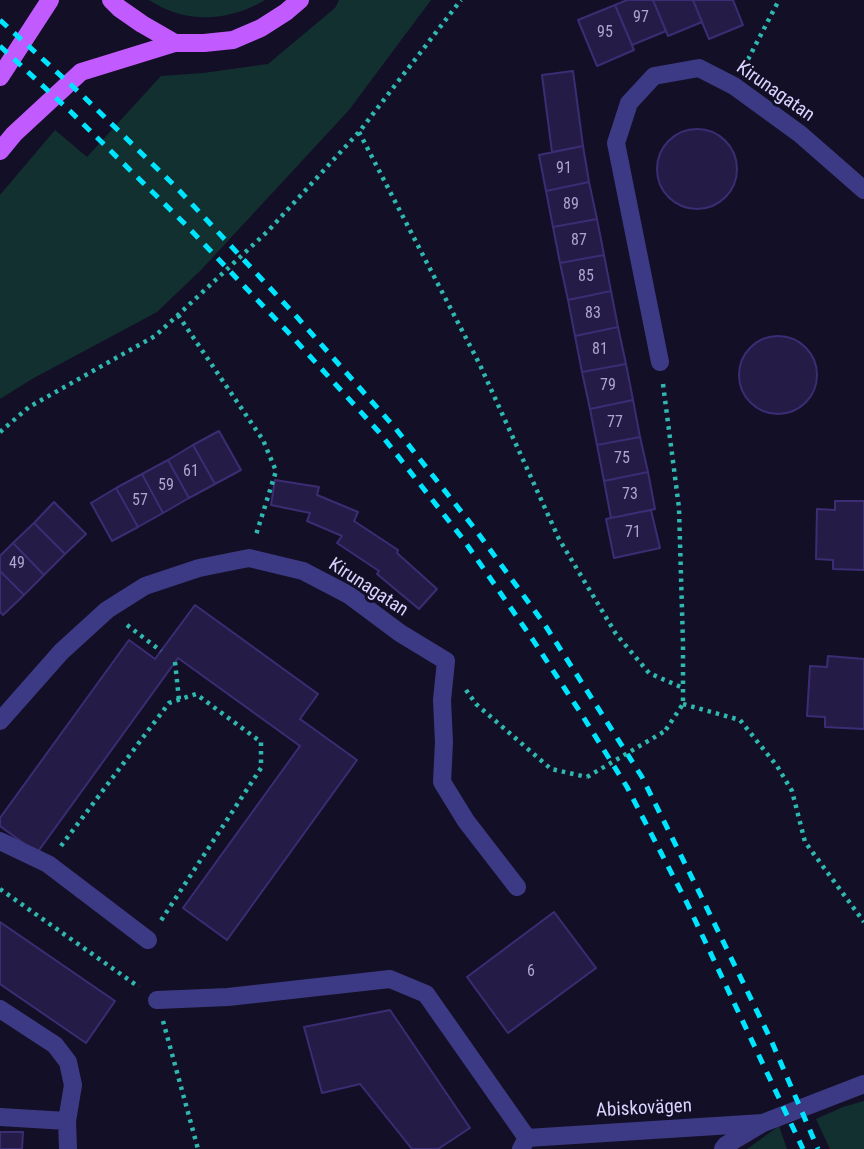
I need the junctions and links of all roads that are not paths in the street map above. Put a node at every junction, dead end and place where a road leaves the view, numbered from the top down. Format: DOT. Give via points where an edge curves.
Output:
graph roads {
  1 [pos="50,0"];
  2 [pos="111,0"];
  3 [pos="300,0"];
  4 [pos="176,43"];
  5 [pos="0,77"];
  6 [pos="0,151"];
  7 [pos="864,190"];
  8 [pos="660,362"];
  9 [pos="0,721"];
  10 [pos="0,841"];
  11 [pos="517,887"];
  12 [pos="148,940"];
  13 [pos="158,1000"];
  14 [pos="0,1009"];
  15 [pos="864,1084"];
  16 [pos="0,1117"];
  17 [pos="67,1121"];
  18 [pos="763,1123"];
  19 [pos="524,1143"];
  20 [pos="68,1149"];
  21 [pos="723,1149"];
  1 -- 5 [label="main road"];
  2 -- 4 [label="main road"];
  3 -- 4 [label="main road" via="261,28 233,40"];
  4 -- 6 [label="main road" via="81,72"];
  7 -- 8 [label="street, Kirunagatan" via="800,134 734,86 699,68 654,76 629,103 616,143"];
  9 -- 11 [label="street, Kirunagatan" via="61,652 107,610 145,586 249,558 303,571 349,595 446,661 442,782"];
  10 -- 12 [label="street" via="48,864"];
  13 -- 19 [label="street" via="390,979 426,994"];
  14 -- 17 [label="street" via="55,1045 68,1062 73,1085"];
  15 -- 18 [label="street, Abiskovägen"];
  16 -- 17 [label="street"];
  17 -- 20 [label="street"];
  18 -- 19 [label="street, Abiskovägen"];
  18 -- 21 [label="street, Abiskovägen"];
}
